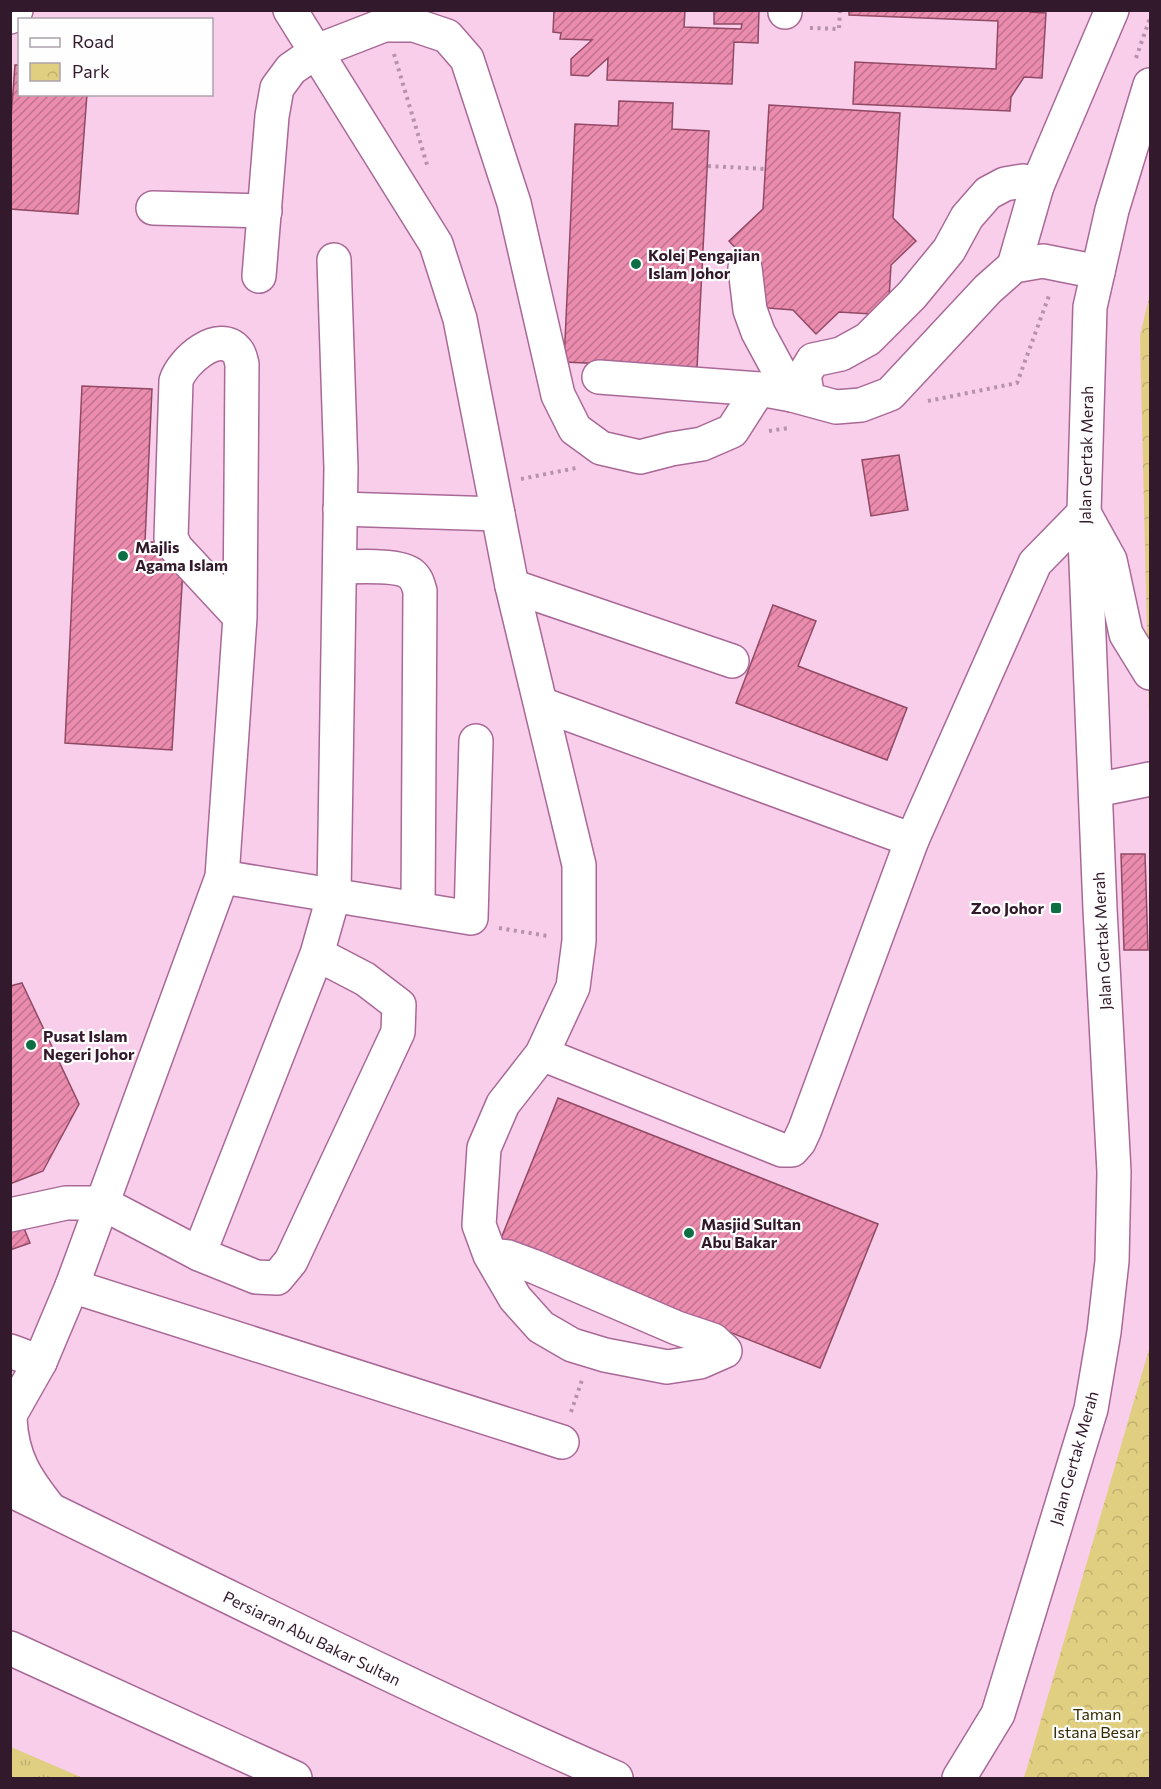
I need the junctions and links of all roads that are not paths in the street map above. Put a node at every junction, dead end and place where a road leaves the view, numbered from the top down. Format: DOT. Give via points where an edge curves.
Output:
graph roads {
  1 [pos="16,10"];
  2 [pos="290,10"];
  3 [pos="1112,10"];
  4 [pos="10,17"];
  5 [pos="317,51"];
  6 [pos="1150,85"];
  7 [pos="1036,186"];
  8 [pos="153,208"];
  9 [pos="265,211"];
  10 [pos="334,260"];
  11 [pos="1014,266"];
  12 [pos="745,268"];
  13 [pos="1098,272"];
  14 [pos="260,276"];
  15 [pos="599,377"];
  16 [pos="759,389"];
  17 [pos="799,407"];
  18 [pos="340,509"];
  19 [pos="1084,513"];
  20 [pos="498,514"];
  21 [pos="340,567"];
  22 [pos="512,586"];
  23 [pos="240,617"];
  24 [pos="732,661"];
  25 [pos="1150,673"];
  26 [pos="541,704"];
  27 [pos="476,741"];
  28 [pos="1150,779"];
  29 [pos="1096,790"];
  30 [pos="912,840"];
  31 [pos="222,877"];
  32 [pos="334,894"];
  33 [pos="418,908"];
  34 [pos="317,954"];
  35 [pos="542,1054"];
  36 [pos="102,1203"];
  37 [pos="10,1215"];
  38 [pos="199,1254"];
  39 [pos="490,1255"];
  40 [pos="72,1286"];
  41 [pos="25,1357"];
  42 [pos="10,1417"];
  43 [pos="562,1442"];
  44 [pos="10,1490"];
  45 [pos="50,1509"];
  46 [pos="10,1648"];
  47 [pos="295,1779"];
  48 [pos="616,1779"];
  49 [pos="959,1779"];
  1 -- 4 [label="street"];
  2 -- 5 [label="street"];
  3 -- 7 [label="street"];
  5 -- 9 [label="street" via="291,69 277,88"];
  5 -- 16 [label="street" via="384,25 414,25 447,36 467,59 514,203 558,395 575,429 601,448 640,457 702,444 732,431"];
  5 -- 20 [label="street" via="436,244 460,320"];
  6 -- 13 [label="street, Jalan Gertak Merah" via="1112,210"];
  7 -- 11 [label="street"];
  7 -- 17 [label="street" via="1023,181 988,193 967,217 942,259 868,339 841,354 813,360 804,375"];
  8 -- 9 [label="street"];
  9 -- 14 [label="street"];
  10 -- 18 [label="street"];
  11 -- 13 [label="street" via="1043,261"];
  11 -- 17 [label="street" via="890,394 861,405"];
  12 -- 17 [label="street" via="750,310 758,332"];
  13 -- 19 [label="street, Jalan Gertak Merah" via="1090,307"];
  15 -- 16 [label="street"];
  16 -- 17 [label="street"];
  18 -- 20 [label="street"];
  18 -- 21 [label="street"];
  19 -- 25 [label="street" via="1110,560 1126,634"];
  19 -- 29 [label="street, Jalan Gertak Merah"];
  19 -- 30 [label="street" via="1035,563"];
  20 -- 22 [label="street"];
  21 -- 32 [label="street"];
  21 -- 33 [label="street" via="399,568 410,572 420,591"];
  22 -- 24 [label="street"];
  22 -- 26 [label="street"];
  23 -- 23 [label="street" via="176,548 170,532 176,381 185,364 214,343 227,344 238,351 242,364"];
  23 -- 31 [label="street"];
  26 -- 30 [label="street"];
  26 -- 35 [label="street" via="579,865 579,940 573,987"];
  27 -- 33 [label="street" via="471,918"];
  28 -- 29 [label="street"];
  29 -- 49 [label="street, Jalan Gertak Merah" via="1114,1172 1112,1261 1104,1332 1090,1409 998,1714"];
  30 -- 35 [label="street" via="805,1129 792,1150 783,1150"];
  31 -- 32 [label="street"];
  31 -- 36 [label="street"];
  32 -- 33 [label="street"];
  32 -- 34 [label="street"];
  34 -- 38 [label="street"];
  34 -- 38 [label="street" via="365,980 399,1005 398,1032 291,1261 277,1278 255,1277"];
  35 -- 39 [label="street" via="503,1104 484,1148 479,1225"];
  36 -- 37 [label="street" via="66,1203"];
  36 -- 38 [label="street"];
  36 -- 40 [label="street"];
  39 -- 39 [label="street" via="535,1267 713,1340 724,1351 700,1362 667,1367 572,1345 541,1327 514,1298"];
  40 -- 41 [label="street"];
  40 -- 43 [label="street"];
  41 -- 42 [label="street"];
  42 -- 45 [label="street" via="18,1463"];
  44 -- 45 [label="street, Persiaran Abu Bakar Sultan"];
  45 -- 48 [label="street, Persiaran Abu Bakar Sultan" via="346,1655"];
  46 -- 47 [label="street"];
}
